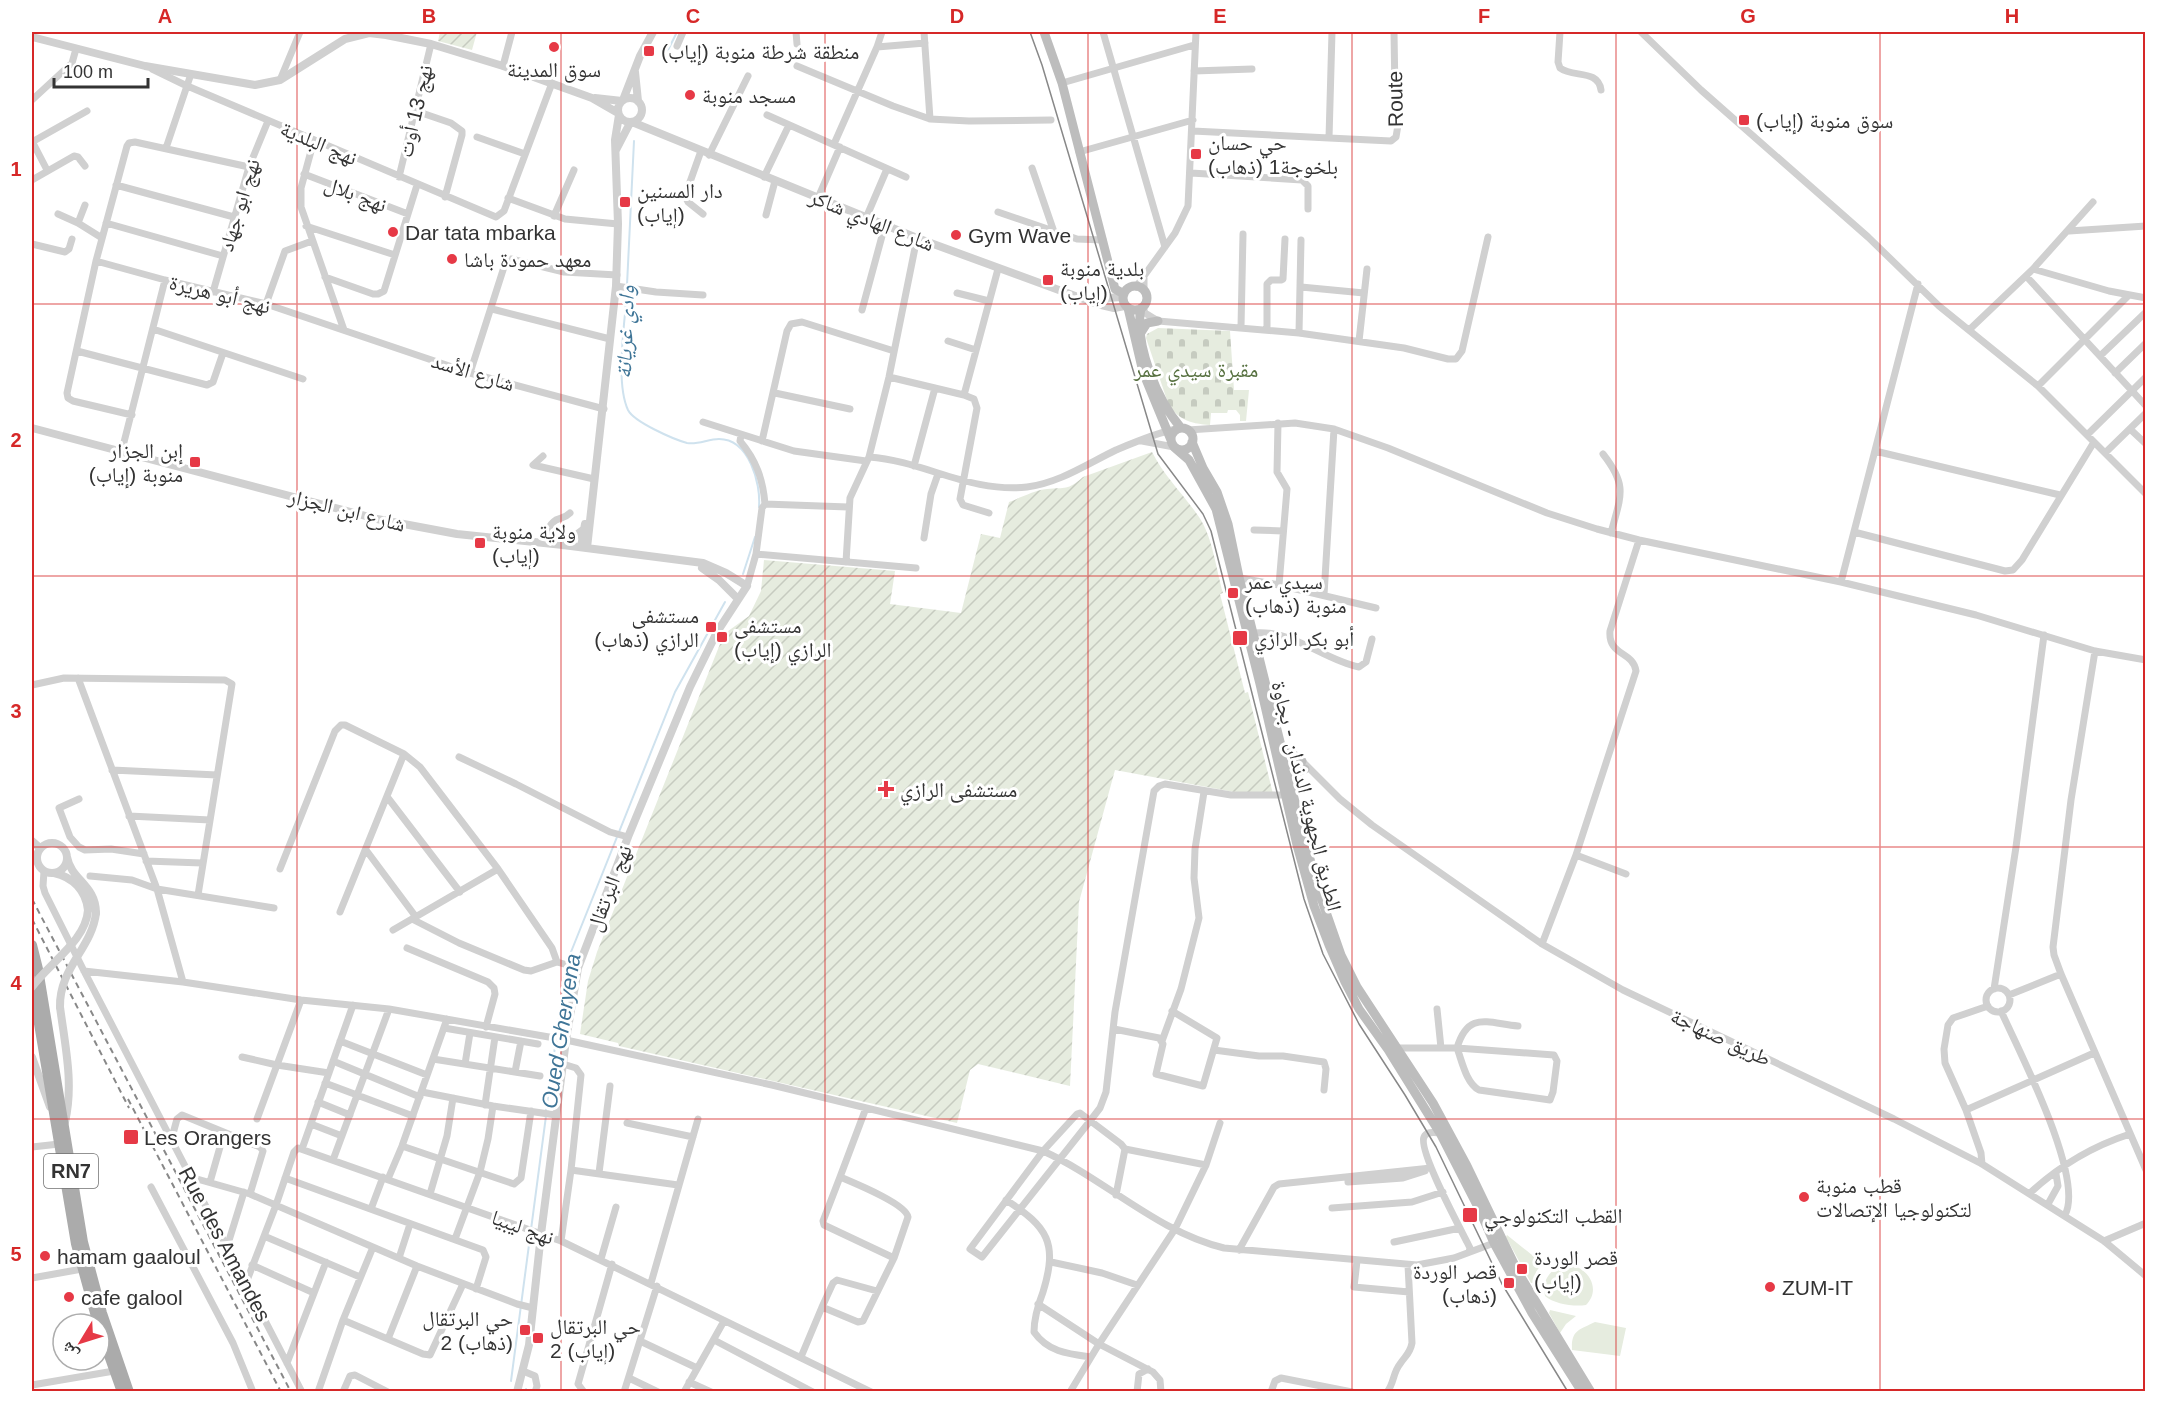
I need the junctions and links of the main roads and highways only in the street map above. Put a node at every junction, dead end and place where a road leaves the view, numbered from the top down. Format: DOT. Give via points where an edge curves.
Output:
graph roads {
  1 [pos="1044,32"];
  2 [pos="1111,274"];
  3 [pos="1137,288"];
  4 [pos="1108,297"];
  5 [pos="1123,299"];
  6 [pos="1142,308"];
  7 [pos="1158,321"];
  8 [pos="1140,334"];
  9 [pos="1180,435"];
  10 [pos="1236,577"];
  11 [pos="1281,745"];
  12 [pos="1282,764"];
  13 [pos="1290,781"];
  14 [pos="32,945"];
  15 [pos="32,982"];
  16 [pos="59,1125"];
  17 [pos="1498,1242"];
  18 [pos="94,1312"];
  19 [pos="111,1363"];
  20 [pos="122,1392"];
  21 [pos="129,1392"];
  22 [pos="1582,1392"];
  23 [pos="1591,1392"];
  1 -- 2 [label="main road, الطريق الجهوية الدندان - بجاوة" via="1062,83"];
  2 -- 3 [label="main road" via="1123,286"];
  2 -- 5 [label="main road, الطريق الجهوية الدندان - بجاوة"];
  3 -- 5 [label="main road"];
  3 -- 6 [label="main road, الطريق الجهوية الدندان - بجاوة" via="1146,301"];
  4 -- 5 [label="main road"];
  5 -- 6 [label="main road" via="1136,310"];
  5 -- 9 [label="main road, الطريق الجهوية الدندان - بجاوة" via="1143,372"];
  6 -- 8 [label="main road, الطريق الجهوية الدندان - بجاوة"];
  7 -- 8 [label="main road" via="1147,323"];
  8 -- 9 [label="main road, الطريق الجهوية الدندان - بجاوة" via="1160,396"];
  9 -- 10 [label="main road, الطريق الجهوية الدندان - بجاوة" via="1216,509"];
  9 -- 10 [label="main road, الطريق الجهوية الدندان - بجاوة" via="1217,492 1228,524"];
  10 -- 11 [label="main road, الطريق الجهوية الدندان - بجاوة"];
  10 -- 12 [label="main road, الطريق الجهوية الدندان - بجاوة"];
  11 -- 12 [label="main road, الطريق الجهوية الدندان - بجاوة"];
  11 -- 13 [label="main road" via="1307,768"];
  12 -- 13 [label="main road, الطريق الجهوية الدندان - بجاوة"];
  12 -- 17 [label="main road, الطريق الجهوية الدندان - بجاوة" via="1285,795 1314,906 1345,982 1440,1133"];
  13 -- 17 [label="main road, الطريق الجهوية الدندان - بجاوة" via="1314,875 1341,955 1357,987 1456,1143"];
  14 -- 16 [label="main road, RN7"];
  15 -- 16 [label="main road, RN7"];
  16 -- 18 [label="main road, RN7" via="82,1269"];
  16 -- 21 [label="main road, RN7" via="88,1265"];
  17 -- 22 [label="main road, الطريق الجهوية الدندان - بجاوة" via="1532,1313"];
  17 -- 23 [label="main road, الطريق الجهوية الدندان - بجاوة"];
  19 -- 20 [label="main road, RN7"];
}
